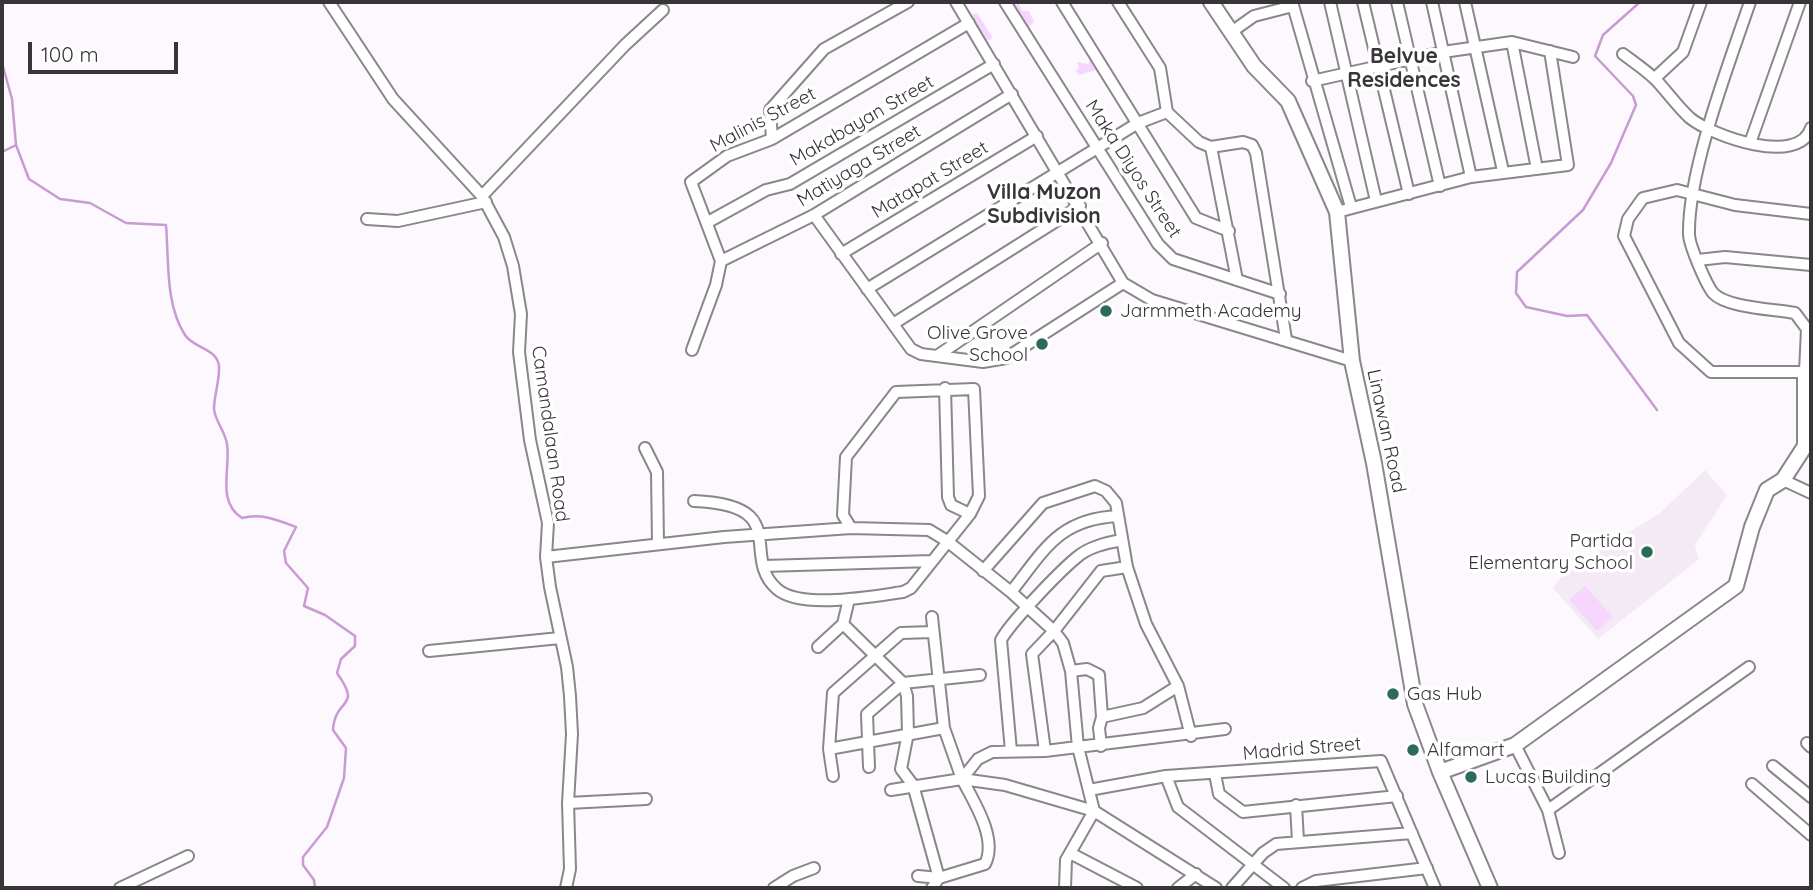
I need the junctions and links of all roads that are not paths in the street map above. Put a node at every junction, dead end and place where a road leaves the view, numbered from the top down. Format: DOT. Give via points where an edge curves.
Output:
graph roads {
  1 [pos="330,2"];
  2 [pos="908,2"];
  3 [pos="956,2"];
  4 [pos="1005,2"];
  5 [pos="1062,2"];
  6 [pos="1118,2"];
  7 [pos="1211,2"];
  8 [pos="1330,2"];
  9 [pos="1363,2"];
  10 [pos="1397,2"];
  11 [pos="1432,2"];
  12 [pos="1465,2"];
  13 [pos="1701,2"];
  14 [pos="1750,2"];
  15 [pos="1800,2"];
  16 [pos="1292,4"];
  17 [pos="663,10"];
  18 [pos="969,23"];
  19 [pos="1230,33"];
  20 [pos="1512,42"];
  21 [pos="1475,46"];
  22 [pos="1550,51"];
  23 [pos="1443,52"];
  24 [pos="1623,54"];
  25 [pos="1573,57"];
  26 [pos="1410,59"];
  27 [pos="994,64"];
  28 [pos="1378,66"];
  29 [pos="1346,73"];
  30 [pos="1655,78"];
  31 [pos="1312,81"];
  32 [pos="1012,94"];
  33 [pos="1167,111"];
  34 [pos="1138,123"];
  35 [pos="1709,128"];
  36 [pos="1811,128"];
  37 [pos="1037,136"];
  38 [pos="772,139"];
  39 [pos="1750,142"];
  40 [pos="1210,146"];
  41 [pos="1098,148"];
  42 [pos="1536,169"];
  43 [pos="1503,171"];
  44 [pos="1059,172"];
  45 [pos="1471,177"];
  46 [pos="1440,186"];
  47 [pos="1409,194"];
  48 [pos="1693,194"];
  49 [pos="484,199"];
  50 [pos="1376,201"];
  51 [pos="1080,206"];
  52 [pos="1344,210"];
  53 [pos="1811,214"];
  54 [pos="814,215"];
  55 [pos="367,219"];
  56 [pos="708,222"];
  57 [pos="1229,231"];
  58 [pos="1102,243"];
  59 [pos="841,254"];
  60 [pos="1698,260"];
  61 [pos="721,261"];
  62 [pos="1811,265"];
  63 [pos="1237,280"];
  64 [pos="1124,283"];
  65 [pos="867,289"];
  66 [pos="1280,294"];
  67 [pos="892,324"];
  68 [pos="1286,339"];
  69 [pos="692,350"];
  70 [pos="937,356"];
  71 [pos="1352,361"];
  72 [pos="1808,372"];
  73 [pos="945,388"];
  74 [pos="645,448"];
  75 [pos="1783,480"];
  76 [pos="1811,493"];
  77 [pos="694,501"];
  78 [pos="970,514"];
  79 [pos="1118,516"];
  80 [pos="851,528"];
  81 [pos="761,534"];
  82 [pos="1122,540"];
  83 [pos="947,541"];
  84 [pos="658,544"];
  85 [pos="547,557"];
  86 [pos="932,561"];
  87 [pos="764,566"];
  88 [pos="1127,567"];
  89 [pos="983,571"];
  90 [pos="1011,592"];
  91 [pos="849,599"];
  92 [pos="1029,609"];
  93 [pos="932,617"];
  94 [pos="843,624"];
  95 [pos="1054,631"];
  96 [pos="933,632"];
  97 [pos="560,638"];
  98 [pos="818,647"];
  99 [pos="429,651"];
  100 [pos="874,657"];
  101 [pos="1749,667"];
  102 [pos="1072,671"];
  103 [pos="980,675"];
  104 [pos="937,677"];
  105 [pos="903,682"];
  106 [pos="1178,686"];
  107 [pos="1102,716"];
  108 [pos="944,728"];
  109 [pos="1225,729"];
  110 [pos="908,733"];
  111 [pos="1191,736"];
  112 [pos="868,741"];
  113 [pos="1515,745"];
  114 [pos="1101,746"];
  115 [pos="1078,747"];
  116 [pos="829,749"];
  117 [pos="1011,751"];
  118 [pos="1045,751"];
  119 [pos="1773,766"];
  120 [pos="869,767"];
  121 [pos="1440,772"];
  122 [pos="1215,774"];
  123 [pos="833,776"];
  124 [pos="1166,776"];
  125 [pos="962,779"];
  126 [pos="1752,784"];
  127 [pos="914,785"];
  128 [pos="891,790"];
  129 [pos="1089,790"];
  130 [pos="1397,796"];
  131 [pos="1811,796"];
  132 [pos="646,799"];
  133 [pos="568,803"];
  134 [pos="1296,806"];
  135 [pos="1548,810"];
  136 [pos="1094,811"];
  137 [pos="1412,833"];
  138 [pos="1811,835"];
  139 [pos="1298,841"];
  140 [pos="1070,853"];
  141 [pos="1559,853"];
  142 [pos="188,856"];
  143 [pos="1253,864"];
  144 [pos="814,868"];
  145 [pos="1427,868"];
  146 [pos="1109,874"];
  147 [pos="1196,874"];
  148 [pos="918,876"];
  149 [pos="936,883"];
  150 [pos="120,888"];
  151 [pos="565,888"];
  152 [pos="774,888"];
  153 [pos="1065,888"];
  154 [pos="1106,888"];
  155 [pos="1137,888"];
  156 [pos="1178,888"];
  157 [pos="1216,888"];
  158 [pos="1232,888"];
  159 [pos="1284,888"];
  160 [pos="1302,888"];
  161 [pos="1435,888"];
  162 [pos="1490,888"];
  1 -- 49 [label="street, Camandalaan Road" via="393,99"];
  2 -- 38 [label="street" via="824,49 770,110"];
  3 -- 18 [label="street"];
  4 -- 41 [label="street, Maka Diyos Street"];
  5 -- 34 [label="street"];
  6 -- 33 [label="street" via="1160,68"];
  7 -- 19 [label="street, Linawan Road"];
  8 -- 29 [label="street"];
  9 -- 28 [label="street"];
  10 -- 26 [label="street"];
  11 -- 23 [label="street"];
  12 -- 21 [label="street"];
  13 -- 30 [label="street" via="1683,52"];
  14 -- 35 [label="street"];
  15 -- 39 [label="street"];
  16 -- 19 [label="street" via="1254,16"];
  16 -- 31 [label="street"];
  17 -- 49 [label="street"];
  18 -- 27 [label="street"];
  18 -- 38 [label="street, Malinis Street"];
  19 -- 52 [label="street, Linawan Road" via="1288,101"];
  20 -- 21 [label="street"];
  20 -- 22 [label="street"];
  20 -- 42 [label="street"];
  21 -- 23 [label="street"];
  21 -- 43 [label="street"];
  22 -- 25 [label="street"];
  22 -- 42 [label="street" via="1568,164"];
  23 -- 26 [label="street"];
  23 -- 45 [label="street"];
  24 -- 30 [label="street"];
  26 -- 28 [label="street"];
  26 -- 46 [label="street"];
  27 -- 32 [label="street"];
  27 -- 56 [label="street, Makabayan Street" via="790,184 766,190"];
  28 -- 29 [label="street"];
  28 -- 47 [label="street"];
  29 -- 31 [label="street"];
  29 -- 50 [label="street"];
  30 -- 35 [label="street" via="1691,119"];
  31 -- 52 [label="street"];
  32 -- 37 [label="street"];
  32 -- 54 [label="street, Matiyaga Street"];
  33 -- 34 [label="street"];
  33 -- 40 [label="street" via="1199,142"];
  34 -- 41 [label="street"];
  34 -- 57 [label="street" via="1196,218"];
  35 -- 39 [label="street"];
  35 -- 48 [label="street"];
  36 -- 39 [label="street" via="1801,144 1789,148"];
  37 -- 44 [label="street"];
  37 -- 59 [label="street, Matapat Street"];
  38 -- 56 [label="street, Malinis Street" via="727,156 691,182"];
  40 -- 57 [label="street"];
  40 -- 66 [label="street" via="1243,142 1252,145 1256,153"];
  41 -- 44 [label="street"];
  41 -- 63 [label="street, Maka Diyos Street" via="1172,259"];
  42 -- 43 [label="street"];
  43 -- 45 [label="street"];
  44 -- 51 [label="street"];
  44 -- 65 [label="street"];
  45 -- 46 [label="street"];
  46 -- 47 [label="street"];
  47 -- 50 [label="street"];
  48 -- 53 [label="street" via="1735,205"];
  48 -- 60 [label="street" via="1689,236"];
  48 -- 72 [label="street" via="1677,190 1643,198 1628,219 1624,236 1679,343 1711,372"];
  49 -- 55 [label="street" via="398,221"];
  49 -- 85 [label="street, Camandalaan Road" via="513,266 530,440 548,523"];
  50 -- 52 [label="street"];
  51 -- 58 [label="street"];
  51 -- 67 [label="street"];
  52 -- 71 [label="street, Linawan Road"];
  54 -- 59 [label="street"];
  54 -- 61 [label="street, Matiyaga Street"];
  56 -- 61 [label="street, Malinis Street"];
  57 -- 63 [label="street"];
  58 -- 64 [label="street"];
  58 -- 70 [label="street"];
  59 -- 65 [label="street"];
  60 -- 62 [label="street" via="1725,257"];
  60 -- 72 [label="street" via="1714,293 1731,303 1795,313 1807,329"];
  61 -- 69 [label="street"];
  63 -- 66 [label="street, Maka Diyos Street"];
  64 -- 68 [label="street" via="1152,300"];
  64 -- 70 [label="street" via="1006,358 983,362"];
  65 -- 67 [label="street"];
  66 -- 68 [label="street"];
  67 -- 70 [label="street" via="911,349"];
  68 -- 71 [label="street"];
  71 -- 121 [label="street, Linawan Road" via="1415,704"];
  72 -- 75 [label="street" via="1805,446"];
  73 -- 78 [label="street" via="948,497 951,505"];
  73 -- 78 [label="street" via="974,389 979,496"];
  73 -- 80 [label="street" via="896,392 846,457 843,515"];
  74 -- 84 [label="street" via="657,472"];
  75 -- 76 [label="street"];
  75 -- 113 [label="street" via="1767,490 1736,586"];
  77 -- 81 [label="street" via="736,508 751,518"];
  78 -- 83 [label="street"];
  79 -- 82 [label="street"];
  79 -- 89 [label="street" via="1116,503 1095,486 1043,503"];
  79 -- 90 [label="street" via="1070,526 1048,545"];
  80 -- 81 [label="street"];
  80 -- 83 [label="street" via="929,530"];
  81 -- 84 [label="street"];
  81 -- 87 [label="street"];
  82 -- 88 [label="street"];
  82 -- 92 [label="street" via="1076,557"];
  83 -- 86 [label="street"];
  83 -- 89 [label="street"];
  84 -- 85 [label="street"];
  85 -- 97 [label="street, Camandalaan Road"];
  86 -- 87 [label="street"];
  86 -- 91 [label="street" via="903,592"];
  87 -- 91 [label="street" via="779,591 796,598"];
  88 -- 95 [label="street" via="1101,571"];
  88 -- 106 [label="street" via="1146,624"];
  89 -- 90 [label="street"];
  90 -- 92 [label="street"];
  91 -- 94 [label="street"];
  92 -- 95 [label="street"];
  92 -- 117 [label="street" via="1008,626 1001,640"];
  93 -- 96 [label="street"];
  94 -- 98 [label="street"];
  94 -- 100 [label="street"];
  95 -- 102 [label="street" via="1069,655"];
  95 -- 118 [label="street" via="1032,654"];
  96 -- 100 [label="street" via="901,633"];
  96 -- 104 [label="street"];
  97 -- 99 [label="street"];
  97 -- 133 [label="street, Camandalaan Road" via="572,734"];
  100 -- 105 [label="street"];
  100 -- 116 [label="street" via="833,693"];
  101 -- 135 [label="street"];
  102 -- 107 [label="street" via="1087,669 1099,675"];
  102 -- 115 [label="street"];
  103 -- 104 [label="street"];
  104 -- 105 [label="street"];
  104 -- 108 [label="street"];
  105 -- 110 [label="street" via="908,696"];
  105 -- 112 [label="street" via="867,714"];
  106 -- 107 [label="street" via="1143,708"];
  106 -- 111 [label="street"];
  107 -- 114 [label="street"];
  108 -- 110 [label="street"];
  108 -- 125 [label="street"];
  109 -- 111 [label="street"];
  110 -- 112 [label="street"];
  110 -- 127 [label="street" via="901,769"];
  111 -- 114 [label="street"];
  112 -- 116 [label="street"];
  112 -- 120 [label="street"];
  113 -- 121 [label="street"];
  113 -- 135 [label="street"];
  114 -- 115 [label="street"];
  115 -- 118 [label="street"];
  115 -- 129 [label="street"];
  116 -- 123 [label="street"];
  117 -- 118 [label="street"];
  117 -- 125 [label="street" via="992,752 978,759"];
  119 -- 131 [label="street"];
  121 -- 162 [label="street, Linawan Road"];
  122 -- 124 [label="street, Madrid Street"];
  122 -- 130 [label="street, Madrid Street" via="1381,761"];
  122 -- 134 [label="street" via="1219,794 1243,812"];
  124 -- 129 [label="street, Madrid Street"];
  124 -- 143 [label="street" via="1178,807"];
  125 -- 127 [label="street"];
  125 -- 136 [label="street"];
  125 -- 149 [label="street" via="979,812 989,856 985,864"];
  126 -- 138 [label="street"];
  127 -- 128 [label="street"];
  127 -- 149 [label="street"];
  129 -- 136 [label="street"];
  130 -- 134 [label="street"];
  130 -- 137 [label="street, Madrid Street"];
  132 -- 133 [label="street"];
  133 -- 151 [label="street, Camandalaan Road" via="570,869"];
  134 -- 139 [label="street"];
  135 -- 141 [label="street"];
  136 -- 140 [label="street"];
  136 -- 147 [label="street"];
  137 -- 139 [label="street"];
  137 -- 145 [label="street, Madrid Street"];
  139 -- 143 [label="street" via="1276,844"];
  140 -- 146 [label="street"];
  140 -- 153 [label="street" via="1063,876"];
  142 -- 150 [label="street"];
  143 -- 158 [label="street"];
  143 -- 159 [label="street"];
  144 -- 152 [label="street"];
  145 -- 160 [label="street" via="1317,881"];
  145 -- 161 [label="street, Madrid Street"];
  146 -- 154 [label="street"];
  146 -- 155 [label="street"];
  147 -- 156 [label="street"];
  147 -- 157 [label="street"];
  148 -- 149 [label="street"];
}
